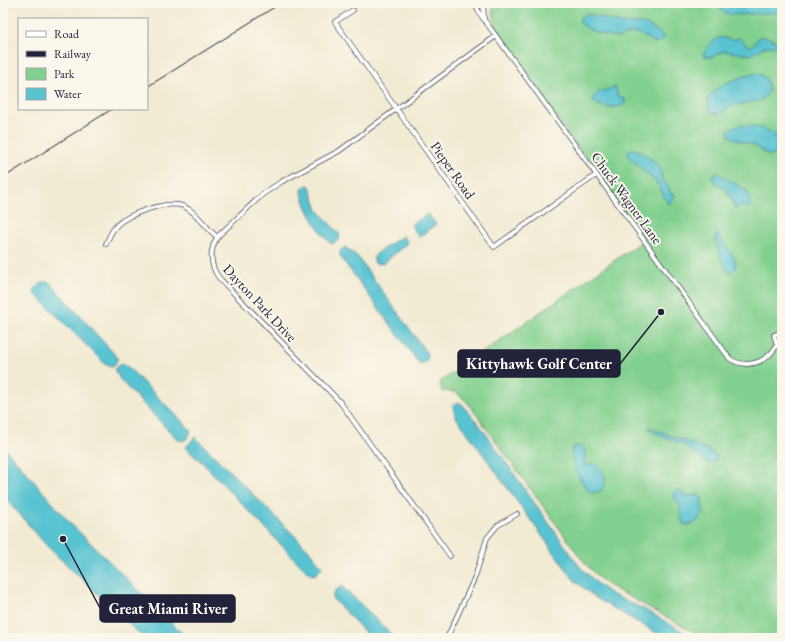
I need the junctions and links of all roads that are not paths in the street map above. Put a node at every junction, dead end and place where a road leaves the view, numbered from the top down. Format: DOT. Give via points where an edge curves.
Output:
graph roads {
  1 [pos="475,3"];
  2 [pos="483,3"];
  3 [pos="353,10"];
  4 [pos="484,18"];
  5 [pos="496,36"];
  6 [pos="397,110"];
  7 [pos="596,175"];
  8 [pos="217,237"];
  9 [pos="106,244"];
  10 [pos="782,332"];
  11 [pos="780,345"];
  12 [pos="517,514"];
  13 [pos="450,556"];
  14 [pos="447,638"];
  1 -- 4 [label="street, Chuck Wagner Lane"];
  2 -- 4 [label="street"];
  3 -- 6 [label="street, Pieper Road" via="335,22"];
  4 -- 5 [label="street, Chuck Wagner Lane"];
  5 -- 6 [label="street, Dayton Park Drive"];
  5 -- 7 [label="street, Chuck Wagner Lane"];
  6 -- 7 [label="street, Pieper Road" via="494,247"];
  6 -- 8 [label="street, Dayton Park Drive" via="339,151 263,194"];
  7 -- 11 [label="street, Chuck Wagner Lane" via="730,359 746,365 757,362"];
  8 -- 9 [label="street" via="188,209 177,204 167,204 120,223 113,229"];
  8 -- 13 [label="street, Dayton Park Drive" via="211,259 219,278 340,402"];
  10 -- 11 [label="street, Chuck Wagner Lane" via="774,335"];
  12 -- 14 [label="street" via="497,526 487,538 476,577"];
}
